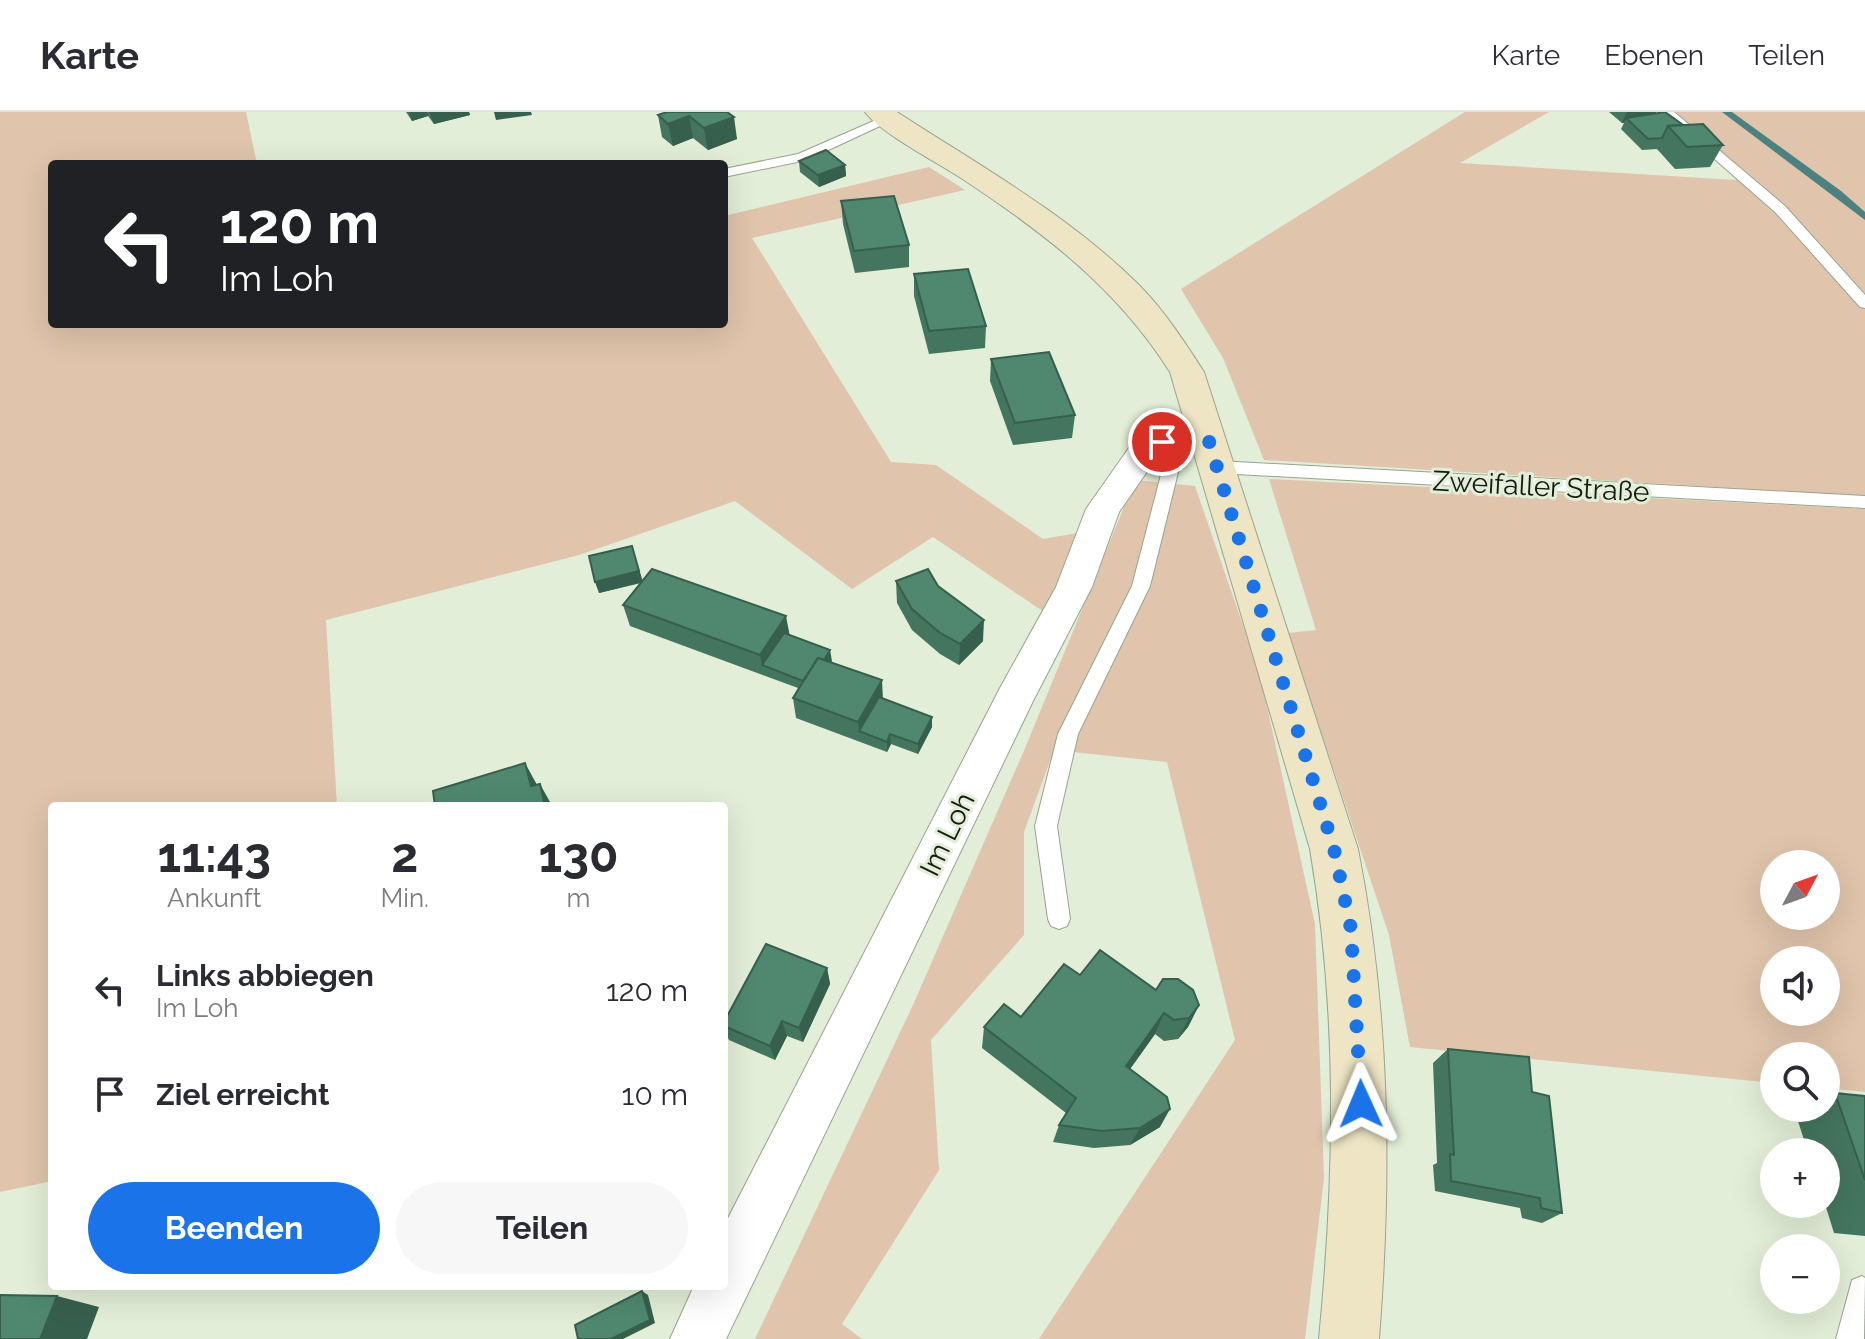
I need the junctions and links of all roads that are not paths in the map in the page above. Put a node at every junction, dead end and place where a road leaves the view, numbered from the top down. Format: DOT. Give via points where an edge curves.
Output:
graph roads {
  1 [pos="1667,112"];
  2 [pos="884,116"];
  3 [pos="728,172"];
  4 [pos="1865,304"];
  5 [pos="1201,448"];
  6 [pos="1865,502"];
  7 [pos="1059,919"];
  8 [pos="728,1274"];
  9 [pos="720,1290"];
  10 [pos="1862,1290"];
  11 [pos="698,1339"];
  12 [pos="1349,1339"];
  13 [pos="1850,1339"];
  1 -- 4 [label="lane" via="1780,209"];
  2 -- 3 [label="lane" via="802,157"];
  2 -- 5 [label="main road" via="1046,225 1131,294 1169,338 1187,372"];
  5 -- 6 [label="lane, Zweifaller Straße"];
  5 -- 7 [label="lane" via="1068,734 1046,826"];
  5 -- 8 [label="street, Im Loh" via="1150,443 1103,509 1074,587"];
  5 -- 12 [label="main road" via="1334,849 1351,929 1362,1185"];
  9 -- 11 [label="street, Im Loh"];
  10 -- 13 [label="lane"];
}
